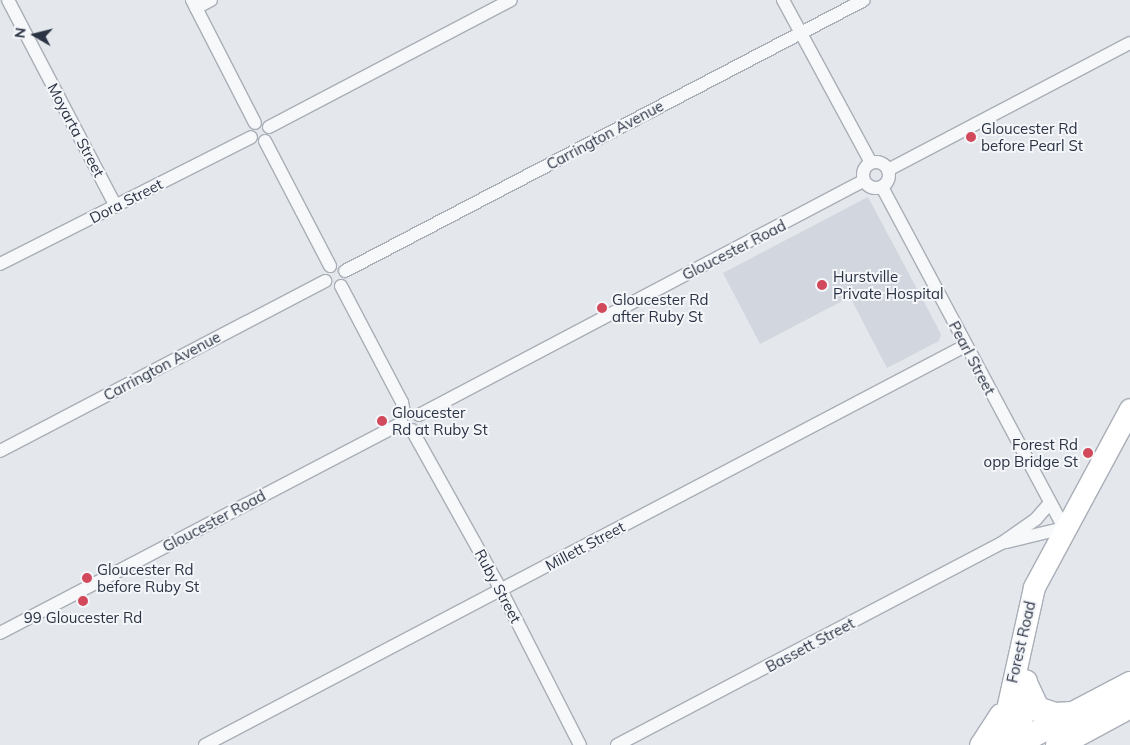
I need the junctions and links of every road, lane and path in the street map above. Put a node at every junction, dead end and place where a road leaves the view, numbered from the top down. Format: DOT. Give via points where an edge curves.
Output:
graph roads {
  1 [pos="8,0"];
  2 [pos="212,0"];
  3 [pos="511,0"];
  4 [pos="783,0"];
  5 [pos="864,0"];
  6 [pos="194,4"];
  7 [pos="800,34"];
  8 [pos="1130,43"];
  9 [pos="255,123"];
  10 [pos="269,128"];
  11 [pos="251,137"];
  12 [pos="265,141"];
  13 [pos="871,163"];
  14 [pos="888,170"];
  15 [pos="863,181"];
  16 [pos="882,187"];
  17 [pos="116,206"];
  18 [pos="0,264"];
  19 [pos="330,266"];
  20 [pos="345,271"];
  21 [pos="325,281"];
  22 [pos="340,286"];
  23 [pos="965,346"];
  24 [pos="1130,409"];
  25 [pos="418,415"];
  26 [pos="402,418"];
  27 [pos="412,430"];
  28 [pos="0,451"];
  29 [pos="1048,505"];
  30 [pos="1059,536"];
  31 [pos="1002,542"];
  32 [pos="501,590"];
  33 [pos="0,633"];
  34 [pos="1130,684"];
  35 [pos="1018,689"];
  36 [pos="1130,706"];
  37 [pos="1073,714"];
  38 [pos="1013,744"];
  39 [pos="1060,744"];
  40 [pos="204,745"];
  41 [pos="580,745"];
  42 [pos="617,745"];
  43 [pos="980,745"];
  1 -- 17 [label="street, Moyarta Street"];
  2 -- 6 [label="street"];
  3 -- 10 [label="street"];
  4 -- 7 [label="street"];
  5 -- 7 [label="street, Carrington Avenue"];
  6 -- 9 [label="street"];
  7 -- 13 [label="street"];
  7 -- 20 [label="street, Carrington Avenue"];
  8 -- 14 [label="street"];
  9 -- 10 [label="street" via="262,122"];
  9 -- 11 [label="street" via="250,128"];
  10 -- 12 [label="street" via="270,136"];
  11 -- 12 [label="street" via="258,143"];
  11 -- 17 [label="street, Dora Street"];
  12 -- 19 [label="street"];
  13 -- 14 [label="street" via="883,164"];
  13 -- 15 [label="street" via="864,168"];
  14 -- 16 [label="street" via="888,182"];
  15 -- 16 [label="street" via="869,187"];
  15 -- 25 [label="street, Gloucester Road"];
  16 -- 23 [label="street, Pearl Street"];
  17 -- 18 [label="street, Dora Street"];
  19 -- 20 [label="street" via="340,266"];
  19 -- 21 [label="street" via="324,275"];
  20 -- 22 [label="street" via="346,280"];
  21 -- 22 [label="street" via="331,287"];
  21 -- 28 [label="street, Carrington Avenue"];
  22 -- 26 [label="street" via="400,399"];
  23 -- 29 [label="street, Pearl Street"];
  23 -- 32 [label="street, Millett Street"];
  24 -- 30 [label="main road, Forest Road"];
  25 -- 26 [label="street" via="412,410"];
  25 -- 27 [label="street" via="419,424"];
  26 -- 27 [label="street" via="404,428"];
  26 -- 33 [label="street, Gloucester Road"];
  27 -- 32 [label="street, Ruby Street"];
  29 -- 30 [label="street, Pearl Street"];
  29 -- 31 [label="street, Bassett Street" via="1036,519"];
  30 -- 31 [label="street, Bassett Street"];
  30 -- 35 [label="main road, Forest Road"];
  31 -- 42 [label="street, Bassett Street"];
  32 -- 40 [label="street, Millett Street"];
  32 -- 41 [label="street, Ruby Street"];
  34 -- 37 [label="highway"];
  35 -- 37 [label="highway" via="1036,709 1054,714"];
  35 -- 38 [label="main road, Forest Road"];
  35 -- 43 [label="main road"];
  36 -- 39 [label="highway"];
  37 -- 38 [label="highway"];
}
